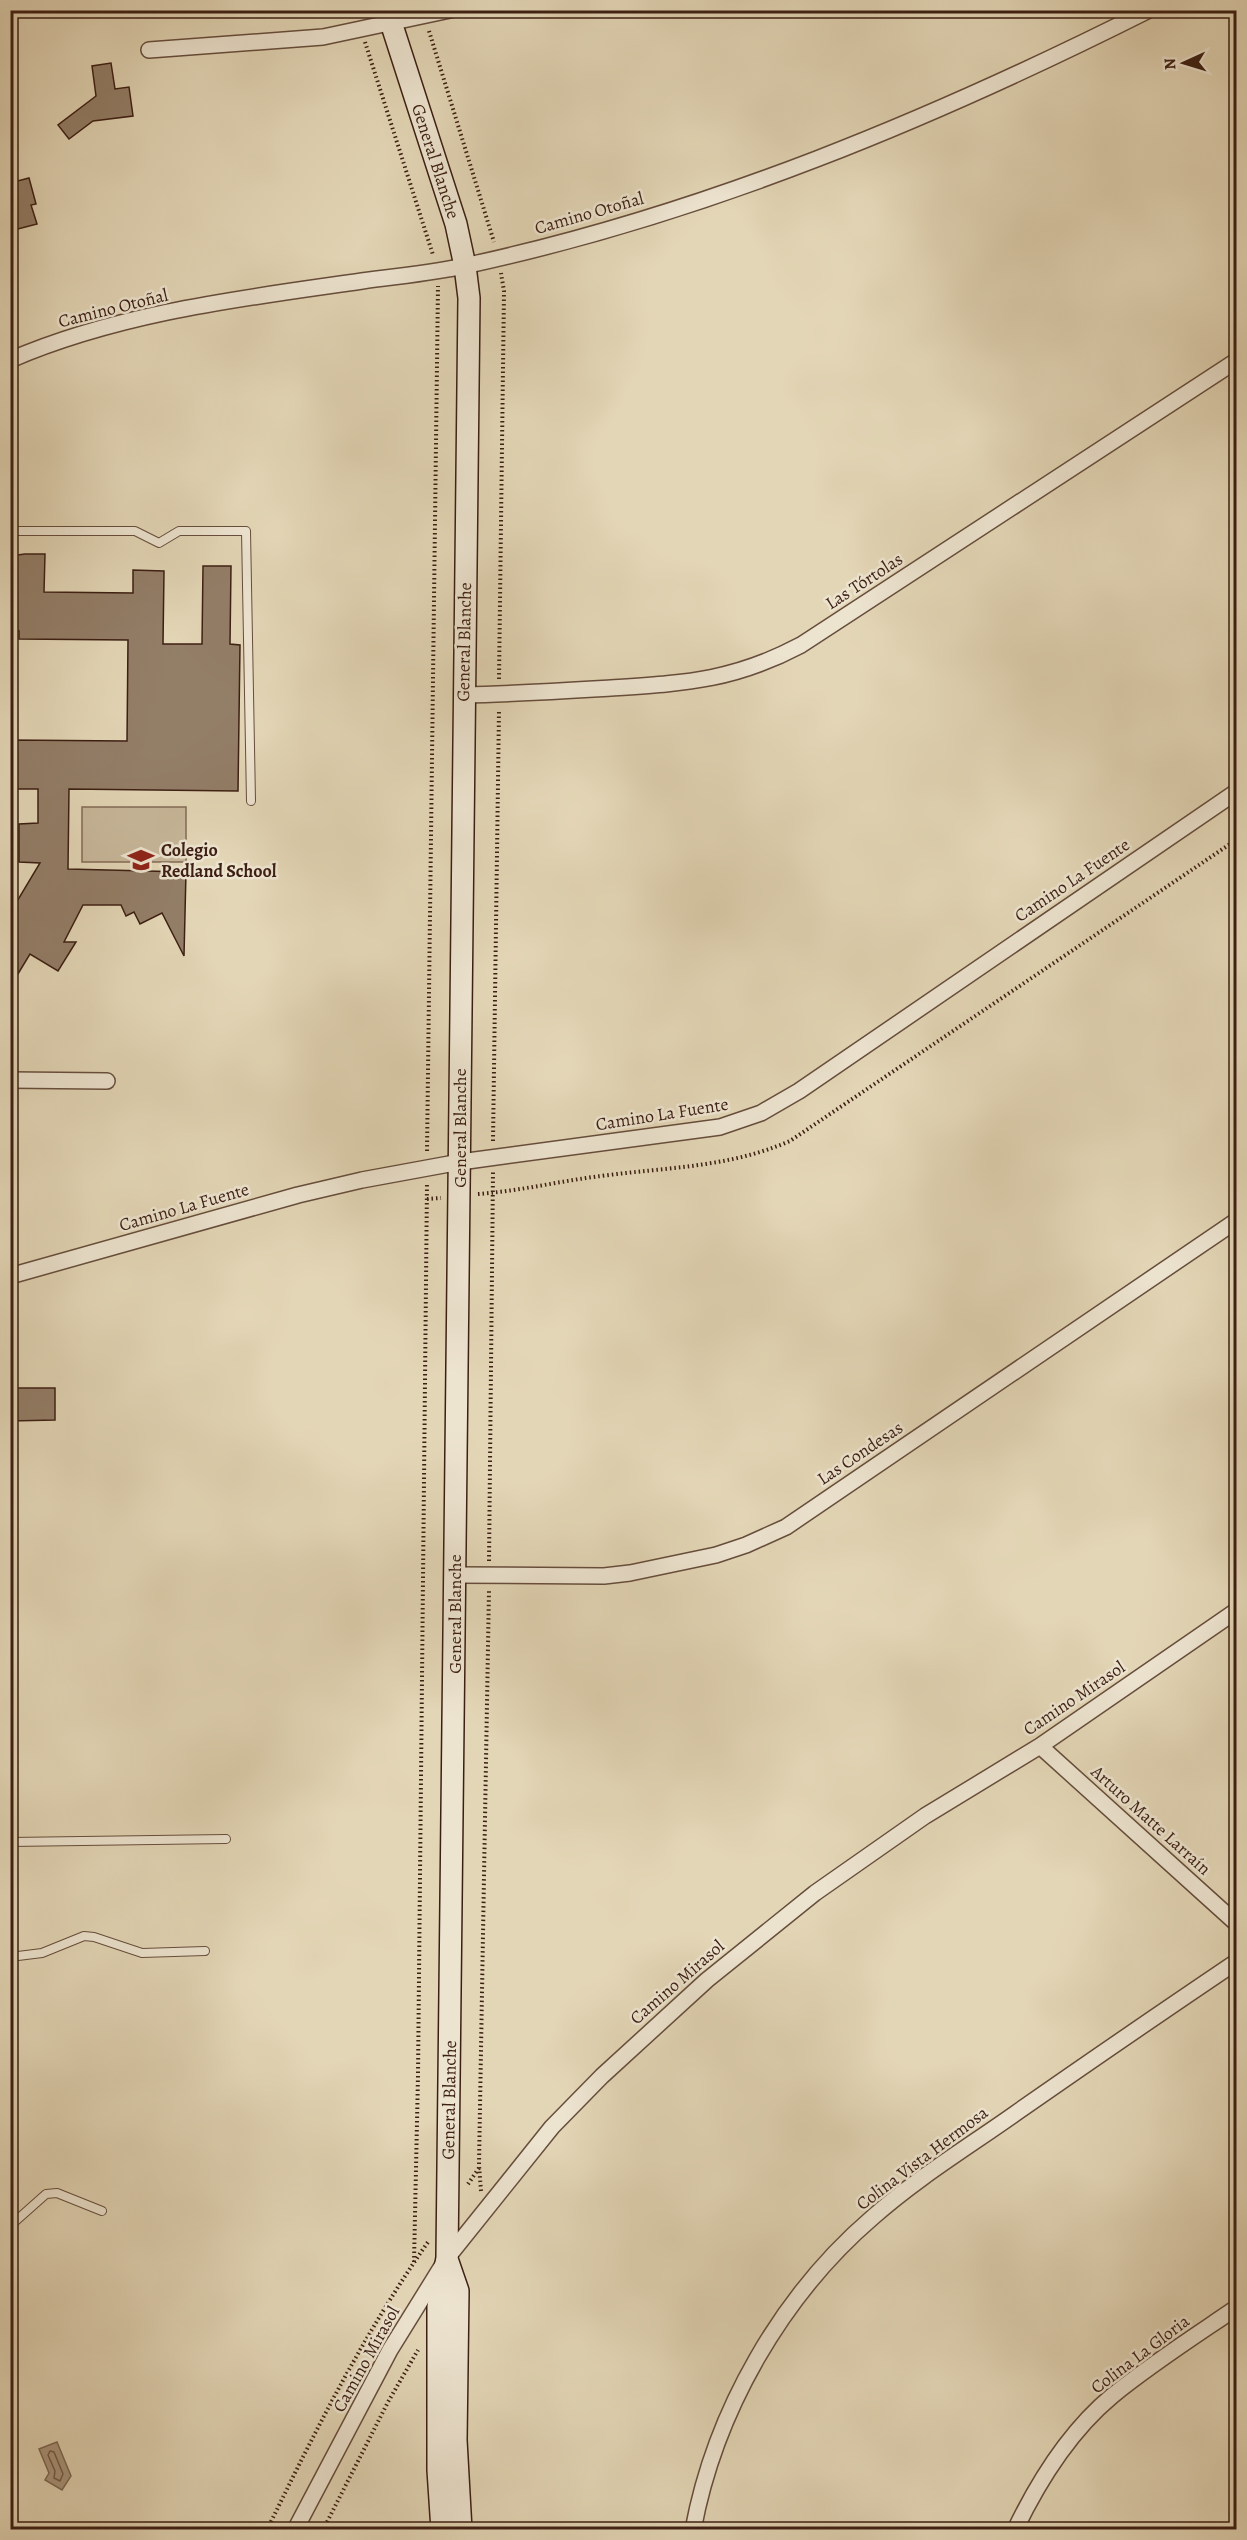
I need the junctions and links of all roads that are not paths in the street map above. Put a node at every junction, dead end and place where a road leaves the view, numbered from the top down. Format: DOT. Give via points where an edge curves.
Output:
graph roads {
  1 [pos="450,10"];
  2 [pos="1149,10"];
  3 [pos="389,17"];
  4 [pos="149,50"];
  5 [pos="465,266"];
  6 [pos="10,360"];
  7 [pos="1236,361"];
  8 [pos="10,531"];
  9 [pos="464,695"];
  10 [pos="1236,792"];
  11 [pos="251,801"];
  12 [pos="10,1080"];
  13 [pos="107,1081"];
  14 [pos="460,1162"];
  15 [pos="1236,1221"];
  16 [pos="10,1276"];
  17 [pos="455,1575"];
  18 [pos="1236,1611"];
  19 [pos="1040,1746"];
  20 [pos="226,1839"];
  21 [pos="10,1842"];
  22 [pos="1236,1923"];
  23 [pos="205,1951"];
  24 [pos="10,1958"];
  25 [pos="1236,1962"];
  26 [pos="102,2211"];
  27 [pos="10,2226"];
  28 [pos="447,2258"];
  29 [pos="1236,2308"];
  30 [pos="295,2529"];
  31 [pos="442,2529"];
  32 [pos="461,2529"];
  33 [pos="693,2529"];
  34 [pos="1015,2529"];
  1 -- 3 [label="street" via="425,17"];
  2 -- 5 [label="street, Camino Otoñal" via="983,91 841,150 672,210"];
  3 -- 4 [label="street" via="362,30 323,38"];
  3 -- 5 [label="main road, General Blanche" via="456,224"];
  5 -- 6 [label="street, Camino Otoñal" via="150,316"];
  5 -- 9 [label="main road, General Blanche" via="468,298"];
  7 -- 9 [label="street, Las Tórtolas" via="781,655 739,672 683,683"];
  8 -- 11 [label="lane" via="135,531 159,543 178,531 246,531"];
  9 -- 14 [label="main road, General Blanche"];
  10 -- 14 [label="street, Camino La Fuente" via="799,1091 761,1113 698,1131"];
  12 -- 13 [label="street"];
  14 -- 16 [label="street, Camino La Fuente" via="297,1195"];
  14 -- 17 [label="main road, General Blanche"];
  15 -- 17 [label="street, Las Condesas" via="786,1527 716,1555 655,1569 604,1576"];
  17 -- 28 [label="main road, General Blanche"];
  18 -- 19 [label="street, Camino Mirasol"];
  19 -- 22 [label="street, Arturo Matte Larraín"];
  19 -- 28 [label="street, Camino Mirasol" via="869,1854 707,1980 552,2127"];
  20 -- 21 [label="lane"];
  23 -- 24 [label="lane" via="142,1953 84,1936 42,1953"];
  25 -- 33 [label="street, Colina Vista Hermosa" via="899,2194 845,2243 798,2298 745,2382 713,2456"];
  26 -- 27 [label="lane" via="57,2193 46,2194"];
  28 -- 30 [label="street, Camino Mirasol" via="390,2350"];
  28 -- 31 [label="main road, General Blanche" via="438,2307"];
  28 -- 32 [label="main road, General Blanche" via="458,2290 456,2440"];
  29 -- 34 [label="street, Colina La Gloria" via="1111,2397 1087,2421 1045,2475"];
}
